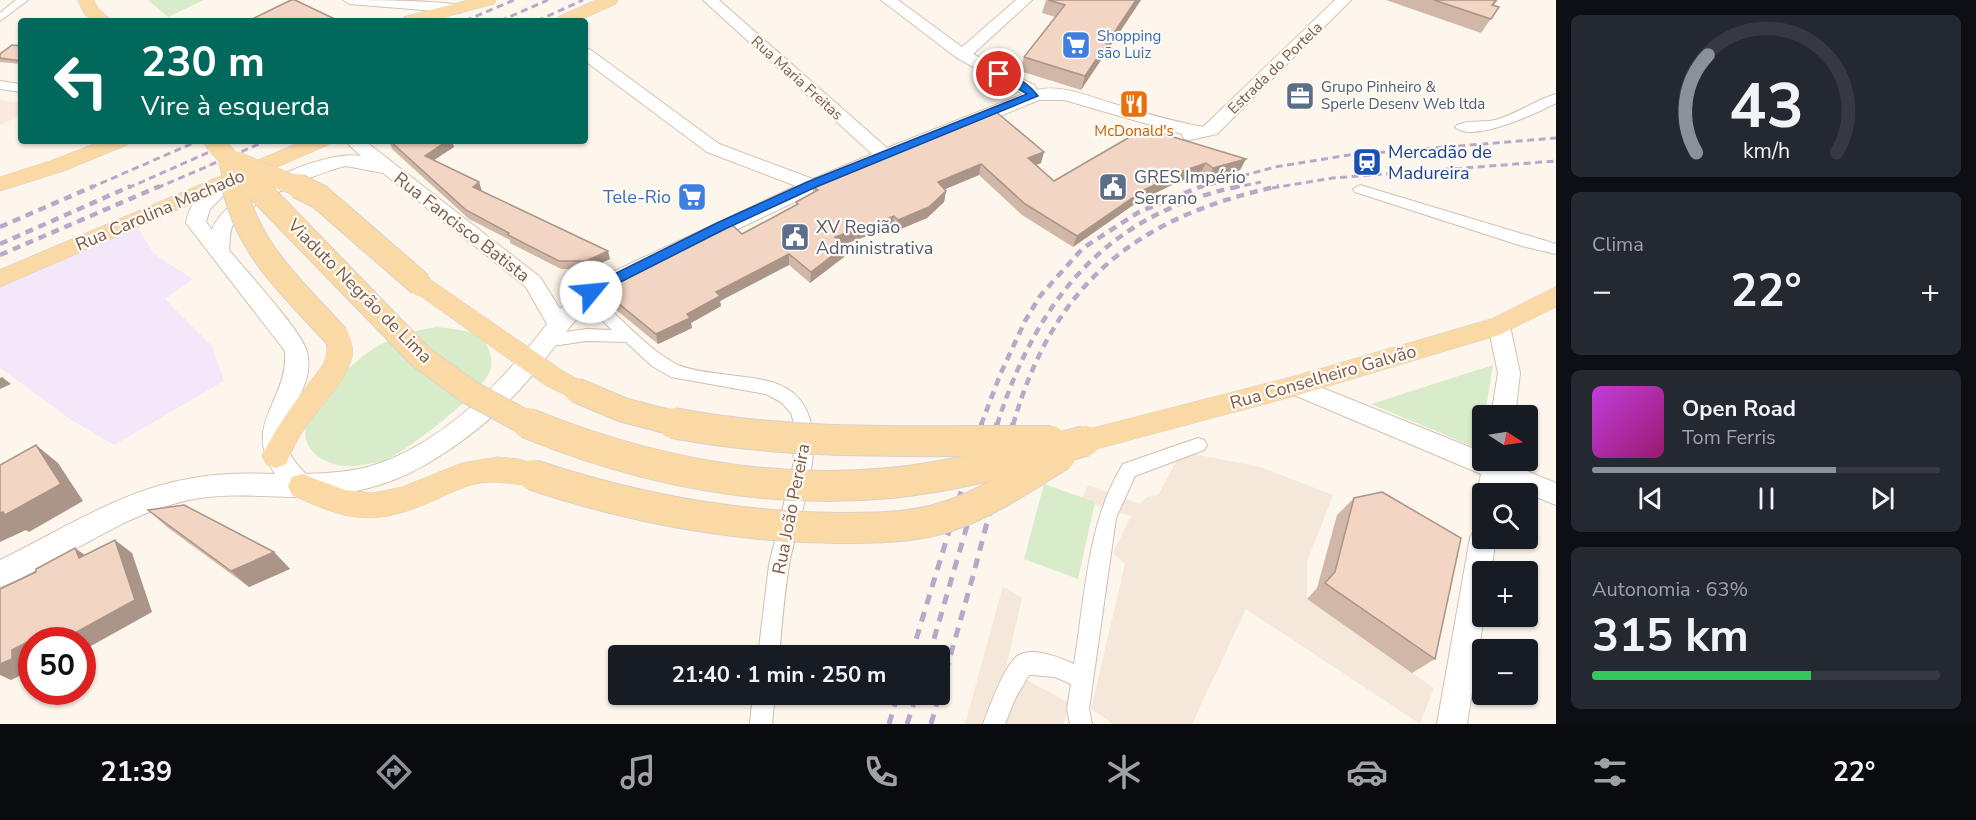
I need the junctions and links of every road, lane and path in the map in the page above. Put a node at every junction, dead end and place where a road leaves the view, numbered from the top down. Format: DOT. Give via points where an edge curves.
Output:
graph roads {
  1 [pos="23,0"];
  2 [pos="86,0"];
  3 [pos="350,0"];
  4 [pos="488,0"];
  5 [pos="610,0"];
  6 [pos="710,0"];
  7 [pos="888,0"];
  8 [pos="1025,0"];
  9 [pos="1344,0"];
  10 [pos="106,1"];
  11 [pos="460,8"];
  12 [pos="0,18"];
  13 [pos="99,18"];
  14 [pos="109,18"];
  15 [pos="422,18"];
  16 [pos="571,18"];
  17 [pos="588,55"];
  18 [pos="963,55"];
  19 [pos="0,86"];
  20 [pos="18,88"];
  21 [pos="1028,98"];
  22 [pos="1556,98"];
  23 [pos="1461,127"];
  24 [pos="111,144"];
  25 [pos="306,144"];
  26 [pos="358,144"];
  27 [pos="884,155"];
  28 [pos="224,160"];
  29 [pos="387,168"];
  30 [pos="0,184"];
  31 [pos="812,184"];
  32 [pos="1360,189"];
  33 [pos="1556,249"];
  34 [pos="219,251"];
  35 [pos="0,279"];
  36 [pos="598,287"];
  37 [pos="1556,296"];
  38 [pos="1556,307"];
  39 [pos="1530,312"];
  40 [pos="1499,326"];
  41 [pos="628,336"];
  42 [pos="545,342"];
  43 [pos="1295,386"];
  44 [pos="1505,405"];
  45 [pos="1084,441"];
  46 [pos="1198,445"];
  47 [pos="1472,455"];
  48 [pos="276,456"];
  49 [pos="1510,471"];
  50 [pos="302,486"];
  51 [pos="1556,494"];
  52 [pos="1481,549"];
  53 [pos="0,574"];
  54 [pos="769,645"];
  55 [pos="1084,679"];
  56 [pos="763,705"];
  57 [pos="761,724"];
  58 [pos="994,724"];
  59 [pos="1081,724"];
  60 [pos="1452,724"];
  1 -- 12 [label="street"];
  2 -- 13 [label="main road"];
  3 -- 11 [label="main road"];
  4 -- 11 [label="main road"];
  5 -- 16 [label="main road"];
  6 -- 27 [label="main road, Rua Maria Freitas"];
  7 -- 18 [label="main road"];
  8 -- 18 [label="main road"];
  9 -- 21 [label="main road, Estrada do Portela" via="1211,130 1184,136 1161,135"];
  10 -- 14 [label="main road"];
  11 -- 15 [label="main road"];
  17 -- 31 [label="main road" via="713,148"];
  18 -- 21 [label="main road" via="1028,89"];
  19 -- 20 [label="street"];
  21 -- 27 [label="main road"];
  22 -- 23 [label="street" via="1518,117 1482,128"];
  24 -- 30 [label="main road"];
  25 -- 28 [label="main road, Rua Carolina Machado"];
  26 -- 29 [label="main road, Rua Fancisco Batista"];
  27 -- 31 [label="main road"];
  28 -- 34 [label="main road" via="196,217 201,231"];
  28 -- 35 [label="main road, Rua Carolina Machado"];
  28 -- 42 [label="main road, bridge" via="287,181 320,197 420,284"];
  28 -- 45 [label="main road, Viaduto Negrão de Lima, bridge" via="422,357 499,410 603,452 658,468 722,478 830,485 888,483 969,471"];
  28 -- 48 [label="main road, bridge" via="238,211 250,235 337,337 340,347 331,374 293,424"];
  29 -- 34 [label="main road" via="351,160 304,173 230,215 222,230"];
  29 -- 42 [label="main road, Rua Fancisco Batista" via="533,282"];
  31 -- 36 [label="main road"];
  32 -- 33 [label="street"];
  34 -- 48 [label="main road" via="296,351 296,376 275,430"];
  36 -- 41 [label="street, Rua João Pereira" via="602,311"];
  36 -- 42 [label="main road" via="580,301"];
  37 -- 39 [label="main road, Rua Conselheiro Galvão"];
  38 -- 39 [label="main road"];
  39 -- 40 [label="main road, Rua Conselheiro Galvão"];
  40 -- 43 [label="main road, Rua Conselheiro Galvão"];
  40 -- 44 [label="main road" via="1509,373"];
  41 -- 42 [label="street" via="586,335"];
  41 -- 54 [label="street, Rua João Pereira" via="677,372 768,388 781,393 800,411 805,437 800,479 779,563"];
  42 -- 45 [label="main road, bridge" via="576,390 623,410 725,433 802,440"];
  42 -- 50 [label="main road" via="493,400 399,468 348,483"];
  43 -- 45 [label="main road, Rua Conselheiro Galvão"];
  43 -- 47 [label="main road"];
  45 -- 50 [label="main road, bridge" via="989,499 948,516 893,526 801,529 717,522 649,510 509,469 473,472 418,495 373,506 349,504"];
  46 -- 55 [label="street" via="1129,470 1120,485 1107,518"];
  48 -- 50 [label="main road"];
  49 -- 51 [label="main road"];
  50 -- 53 [label="main road" via="219,485 162,496 120,512"];
  52 -- 60 [label="main road"];
  55 -- 58 [label="street" via="1055,665 1023,665"];
  55 -- 59 [label="street" via="1078,709"];
  56 -- 57 [label="street"];
}
